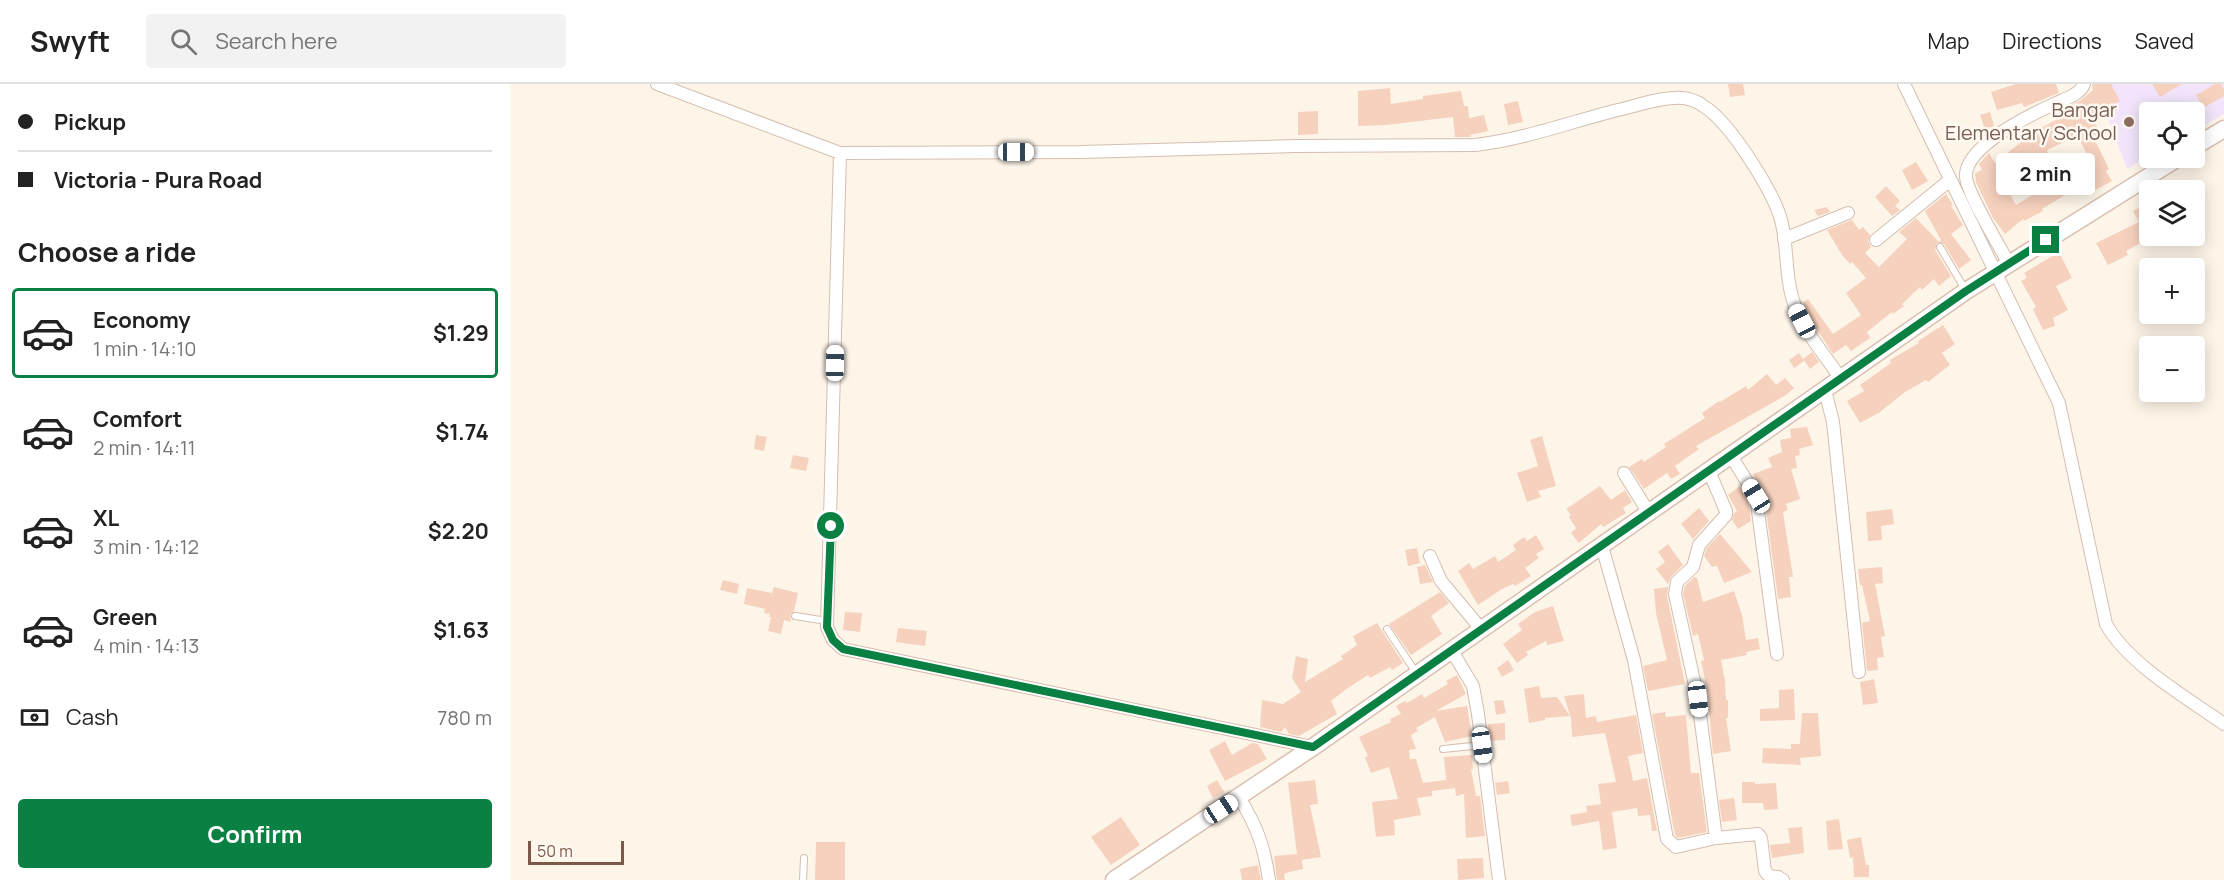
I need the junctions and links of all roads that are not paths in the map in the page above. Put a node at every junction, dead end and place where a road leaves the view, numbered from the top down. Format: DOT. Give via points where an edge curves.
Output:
graph roads {
  1 [pos="657,84"];
  2 [pos="1904,84"];
  3 [pos="2084,84"];
  4 [pos="2224,129"];
  5 [pos="2205,140"];
  6 [pos="840,153"];
  7 [pos="2162,168"];
  8 [pos="1950,180"];
  9 [pos="1848,213"];
  10 [pos="1784,239"];
  11 [pos="1876,240"];
  12 [pos="1940,247"];
  13 [pos="2002,268"];
  14 [pos="1966,291"];
  15 [pos="1841,379"];
  16 [pos="1825,390"];
  17 [pos="1731,456"];
  18 [pos="1709,471"];
  19 [pos="1624,473"];
  20 [pos="1649,513"];
  21 [pos="1602,546"];
  22 [pos="1430,556"];
  23 [pos="795,616"];
  24 [pos="827,621"];
  25 [pos="1387,629"];
  26 [pos="1482,630"];
  27 [pos="1452,651"];
  28 [pos="1777,654"];
  29 [pos="1859,672"];
  30 [pos="1417,675"];
  31 [pos="2224,724"];
  32 [pos="1482,745"];
  33 [pos="1313,747"];
  34 [pos="1443,749"];
  35 [pos="1239,797"];
  36 [pos="1716,838"];
  37 [pos="804,858"];
  38 [pos="803,880"];
  39 [pos="1114,880"];
  40 [pos="1269,880"];
  41 [pos="1499,880"];
  42 [pos="1783,880"];
  1 -- 6 [label="street"];
  2 -- 8 [label="street"];
  3 -- 13 [label="street" via="2076,94 2028,115 1980,149 1966,168 1967,184"];
  4 -- 5 [label="main road"];
  6 -- 10 [label="street" via="1475,145 1503,142 1603,113 1676,98 1706,108 1724,125 1774,201"];
  6 -- 24 [label="street"];
  7 -- 13 [label="main road"];
  8 -- 11 [label="street"];
  8 -- 13 [label="street"];
  9 -- 10 [label="street"];
  10 -- 15 [label="street" via="1796,308"];
  12 -- 14 [label="lane"];
  13 -- 14 [label="main road"];
  13 -- 31 [label="street" via="2059,403 2106,624 2122,649"];
  14 -- 15 [label="main road"];
  15 -- 16 [label="main road"];
  16 -- 17 [label="main road"];
  16 -- 29 [label="street" via="1833,422"];
  17 -- 18 [label="main road"];
  17 -- 28 [label="street" via="1756,496"];
  18 -- 20 [label="main road"];
  18 -- 36 [label="street" via="1726,515 1699,545 1693,567 1677,582 1675,594 1698,699"];
  19 -- 20 [label="street"];
  20 -- 21 [label="main road"];
  21 -- 26 [label="main road"];
  21 -- 36 [label="street" via="1634,660 1667,839 1676,847"];
  22 -- 26 [label="street" via="1441,581"];
  23 -- 24 [label="lane"];
  24 -- 33 [label="street" via="833,640 843,649"];
  25 -- 30 [label="lane"];
  26 -- 27 [label="main road"];
  27 -- 30 [label="main road"];
  27 -- 32 [label="street" via="1473,686"];
  30 -- 33 [label="main road"];
  32 -- 34 [label="lane"];
  32 -- 41 [label="street"];
  33 -- 35 [label="main road"];
  35 -- 39 [label="main road"];
  35 -- 40 [label="street" via="1265,849"];
  36 -- 42 [label="street" via="1758,834 1765,871"];
  37 -- 38 [label="lane"];
}
